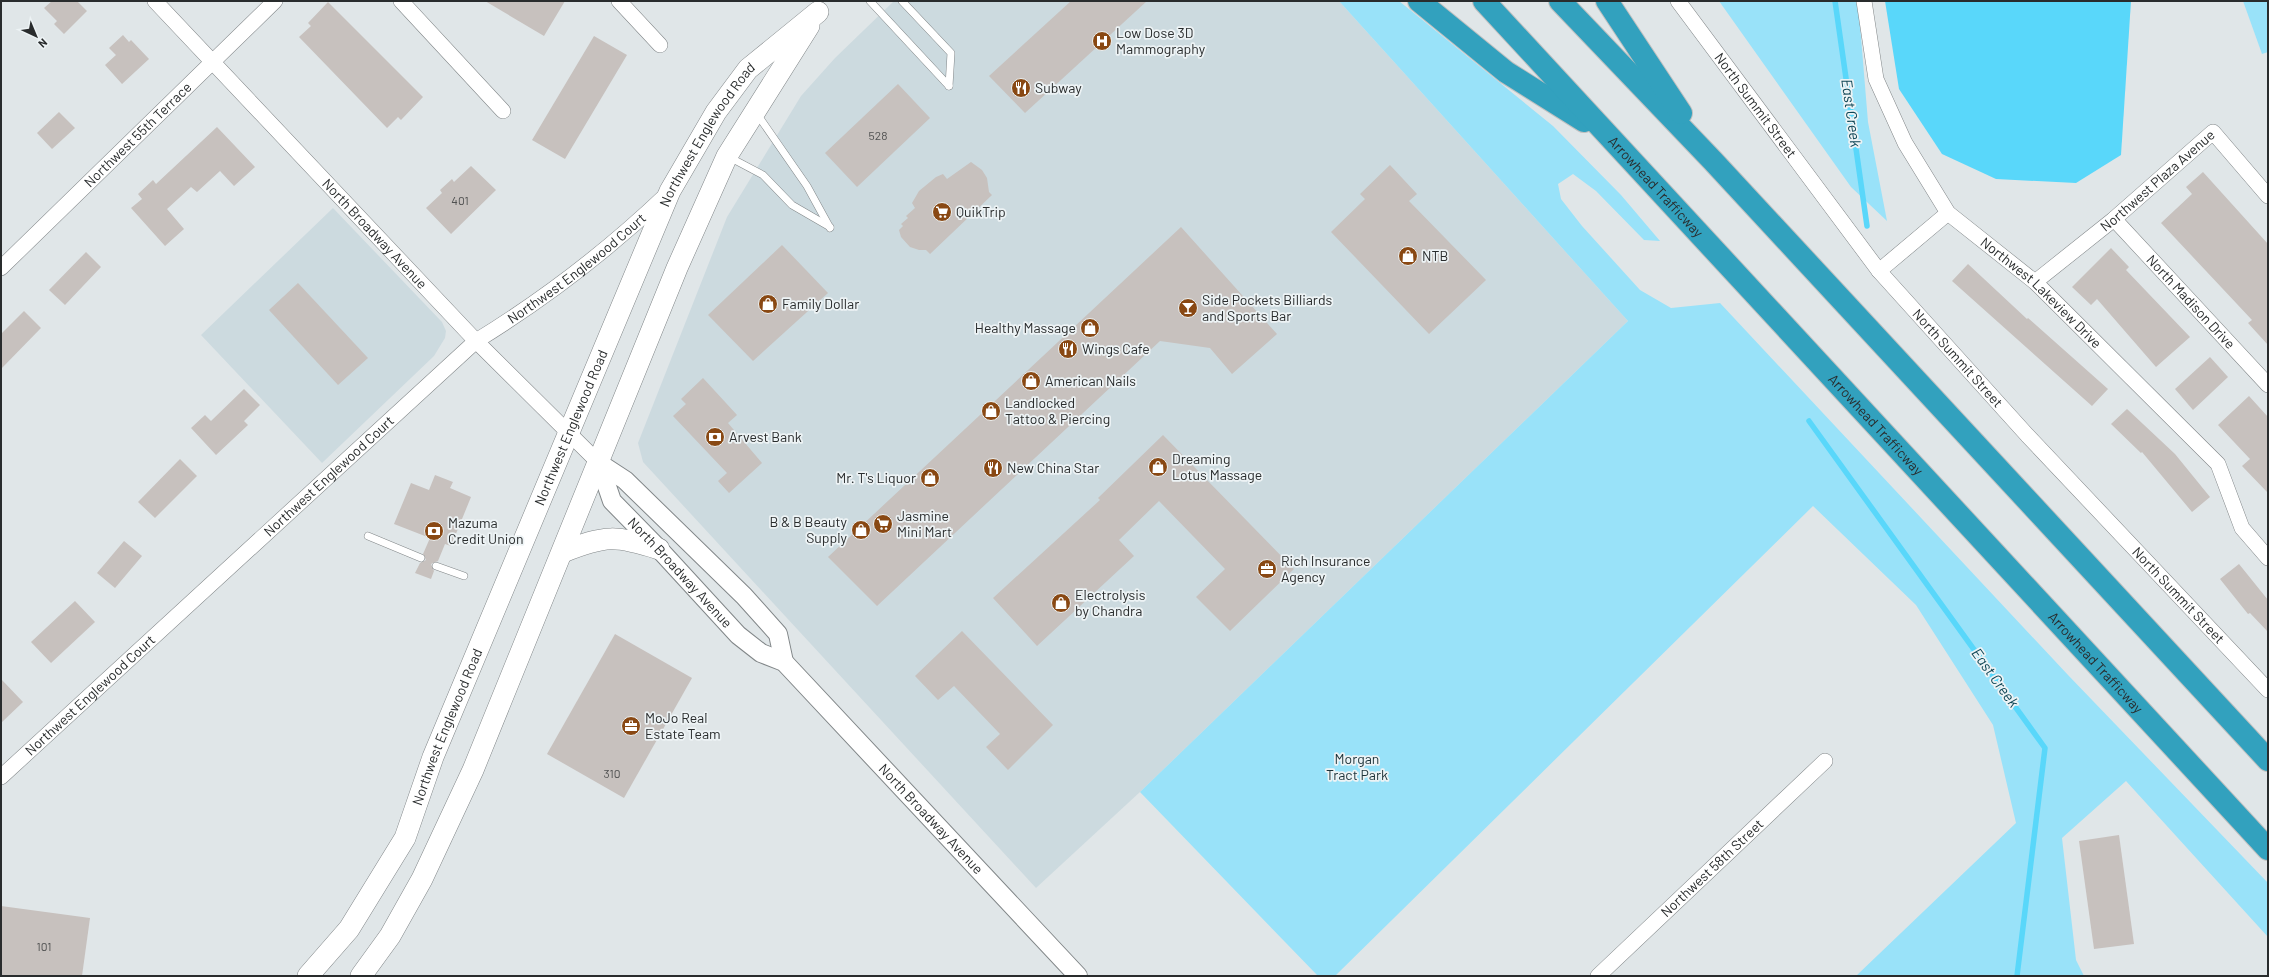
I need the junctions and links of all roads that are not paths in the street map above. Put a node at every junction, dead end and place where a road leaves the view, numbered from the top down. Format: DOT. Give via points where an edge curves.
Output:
graph roads {
  1 [pos="155,1"];
  2 [pos="275,1"];
  3 [pos="402,1"];
  4 [pos="619,1"];
  5 [pos="870,1"];
  6 [pos="902,1"];
  7 [pos="1419,1"];
  8 [pos="1484,1"];
  9 [pos="1560,1"];
  10 [pos="1607,1"];
  11 [pos="1678,1"];
  12 [pos="1864,1"];
  13 [pos="823,7"];
  14 [pos="660,45"];
  15 [pos="212,62"];
  16 [pos="503,110"];
  17 [pos="754,110"];
  18 [pos="1610,138"];
  19 [pos="727,156"];
  20 [pos="1713,160"];
  21 [pos="670,191"];
  22 [pos="2268,196"];
  23 [pos="1948,213"];
  24 [pos="2114,219"];
  25 [pos="1,268"];
  26 [pos="1879,271"];
  27 [pos="2035,282"];
  28 [pos="476,341"];
  29 [pos="2268,385"];
  30 [pos="570,433"];
  31 [pos="599,463"];
  32 [pos="368,536"];
  33 [pos="659,549"];
  34 [pos="563,552"];
  35 [pos="422,558"];
  36 [pos="2268,558"];
  37 [pos="436,566"];
  38 [pos="464,576"];
  39 [pos="784,662"];
  40 [pos="2268,690"];
  41 [pos="2268,760"];
  42 [pos="1825,761"];
  43 [pos="1,777"];
  44 [pos="2268,849"];
  45 [pos="308,976"];
  46 [pos="361,976"];
  47 [pos="1078,976"];
  48 [pos="1598,976"];
  1 -- 15 [label="street, North Broadway Avenue"];
  2 -- 15 [label="street, Northwest 55th Terrace"];
  3 -- 16 [label="street"];
  4 -- 14 [label="street"];
  5 -- 6 [label="lane" via="949,86 951,53"];
  7 -- 18 [label="highway" via="1506,72"];
  8 -- 18 [label="highway, Arrowhead Trafficway"];
  9 -- 20 [label="highway"];
  10 -- 20 [label="highway"];
  11 -- 26 [label="street, North Summit Street"];
  12 -- 23 [label="street, Northwest Lakeview Drive" via="1876,79 1905,143"];
  13 -- 17 [label="main road, Northwest Englewood Road"];
  13 -- 21 [label="main road, Northwest Englewood Road" via="748,69 716,112"];
  15 -- 25 [label="street, Northwest 55th Terrace"];
  15 -- 28 [label="street, North Broadway Avenue"];
  17 -- 19 [label="main road, Northwest Englewood Road"];
  17 -- 19 [label="lane" via="807,186 830,228 792,205 763,175"];
  18 -- 44 [label="highway, Arrowhead Trafficway"];
  19 -- 31 [label="main road, Northwest Englewood Road" via="677,268"];
  20 -- 41 [label="highway"];
  21 -- 28 [label="street, Northwest Englewood Court" via="620,239 538,302"];
  21 -- 30 [label="main road, Northwest Englewood Road"];
  22 -- 24 [label="street, Northwest Plaza Avenue" via="2213,132"];
  23 -- 26 [label="street"];
  23 -- 27 [label="street, Northwest Lakeview Drive"];
  24 -- 27 [label="street, Northwest Plaza Avenue"];
  24 -- 29 [label="street, North Madison Drive"];
  26 -- 40 [label="street, North Summit Street" via="2027,435"];
  27 -- 36 [label="street, Northwest Lakeview Drive" via="2218,464 2242,528"];
  28 -- 30 [label="street, North Broadway Avenue"];
  28 -- 43 [label="street, Northwest Englewood Court"];
  30 -- 31 [label="street, North Broadway Avenue"];
  30 -- 45 [label="main road, Northwest Englewood Road" via="434,757 406,838 350,929"];
  31 -- 33 [label="street, North Broadway Avenue" via="612,501"];
  31 -- 34 [label="main road, Northwest Englewood Road"];
  31 -- 39 [label="street, North Broadway Avenue" via="625,480 744,596 778,634"];
  32 -- 35 [label="lane"];
  33 -- 34 [label="main road" via="632,540 610,537"];
  33 -- 39 [label="street, North Broadway Avenue" via="738,635 762,653"];
  34 -- 46 [label="main road, Northwest Englewood Road" via="473,770 422,879 390,936"];
  37 -- 38 [label="lane"];
  39 -- 47 [label="street, North Broadway Avenue"];
  42 -- 48 [label="street, Northwest 58th Street"];
}
